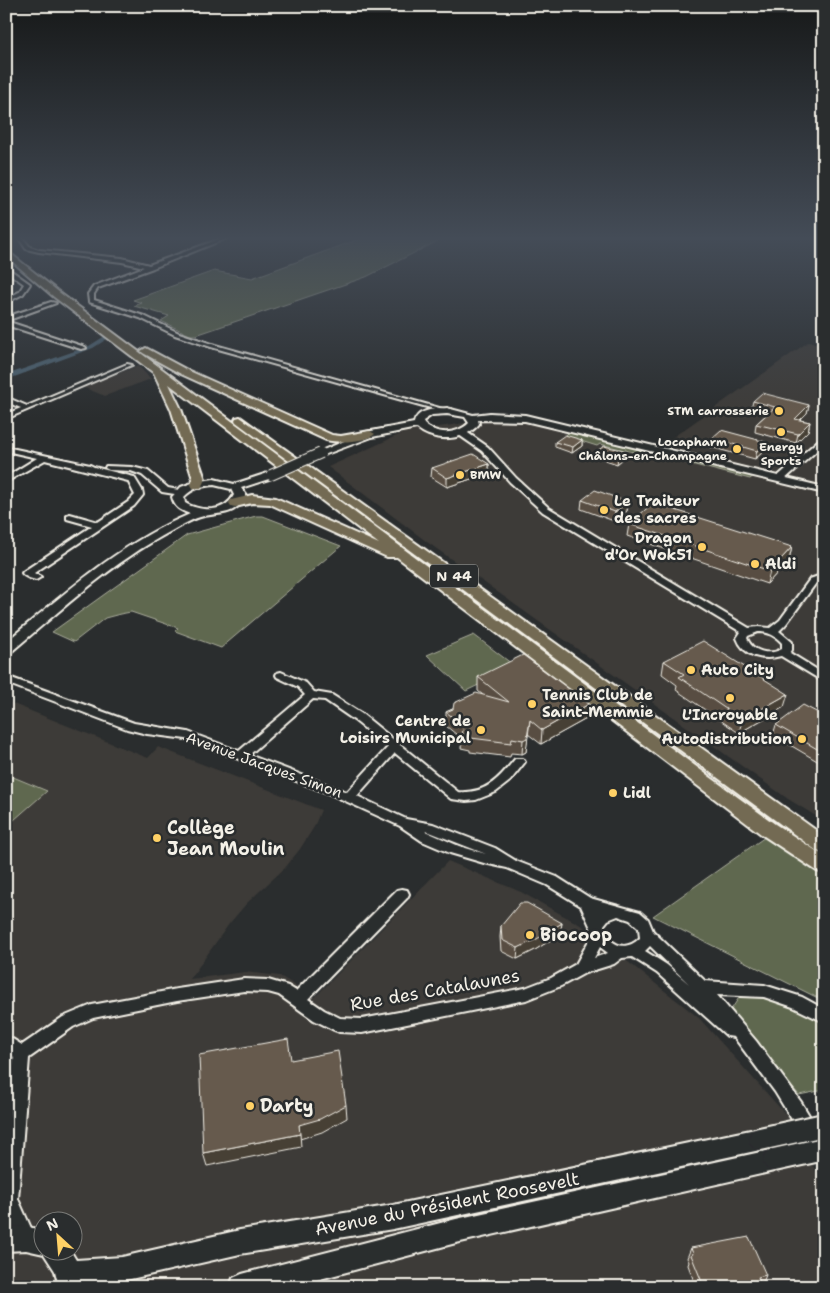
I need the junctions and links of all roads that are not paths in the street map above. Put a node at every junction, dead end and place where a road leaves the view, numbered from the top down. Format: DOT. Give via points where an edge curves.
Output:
graph roads {
  1 [pos="60,297"];
  2 [pos="72,297"];
  3 [pos="91,297"];
  4 [pos="53,302"];
  5 [pos="6,321"];
  6 [pos="83,348"];
  7 [pos="146,351"];
  8 [pos="129,365"];
  9 [pos="157,369"];
  10 [pos="6,399"];
  11 [pos="26,408"];
  12 [pos="431,409"];
  13 [pos="6,416"];
  14 [pos="472,418"];
  15 [pos="418,424"];
  16 [pos="462,432"];
  17 [pos="370,434"];
  18 [pos="824,440"];
  19 [pos="332,443"];
  20 [pos="6,449"];
  21 [pos="44,458"];
  22 [pos="83,467"];
  23 [pos="780,479"];
  24 [pos="6,480"];
  25 [pos="197,485"];
  26 [pos="235,488"];
  27 [pos="824,490"];
  28 [pos="181,492"];
  29 [pos="235,503"];
  30 [pos="184,509"];
  31 [pos="204,512"];
  32 [pos="70,517"];
  33 [pos="178,521"];
  34 [pos="98,525"];
  35 [pos="429,574"];
  36 [pos="824,577"];
  37 [pos="36,578"];
  38 [pos="772,631"];
  39 [pos="748,632"];
  40 [pos="6,649"];
  41 [pos="783,654"];
  42 [pos="281,675"];
  43 [pos="6,679"];
  44 [pos="824,679"];
  45 [pos="311,695"];
  46 [pos="394,747"];
  47 [pos="240,756"];
  48 [pos="518,762"];
  49 [pos="349,797"];
  50 [pos="824,846"];
  51 [pos="824,866"];
  52 [pos="402,894"];
  53 [pos="586,902"];
  54 [pos="616,911"];
  55 [pos="598,931"];
  56 [pos="648,934"];
  57 [pos="626,951"];
  58 [pos="582,968"];
  59 [pos="700,986"];
  60 [pos="297,1000"];
  61 [pos="824,1016"];
  62 [pos="6,1042"];
  63 [pos="747,1042"];
  64 [pos="22,1054"];
  65 [pos="814,1124"];
  66 [pos="760,1139"];
  67 [pos="824,1149"];
  68 [pos="824,1156"];
  69 [pos="8,1202"];
  70 [pos="25,1240"];
  71 [pos="62,1260"];
  72 [pos="70,1280"];
  73 [pos="242,1287"];
  1 -- 9 [label="main road, N 44"];
  2 -- 7 [label="main road, N 44"];
  3 -- 12 [label="street" via="92,301 213,346"];
  4 -- 5 [label="street"];
  5 -- 6 [label="street"];
  7 -- 19 [label="main road"];
  7 -- 50 [label="main road, N 44"];
  8 -- 11 [label="street"];
  9 -- 25 [label="main road" via="176,409 199,479"];
  9 -- 35 [label="main road, N 44"];
  10 -- 11 [label="street"];
  11 -- 13 [label="street"];
  12 -- 14 [label="main road" via="462,413"];
  12 -- 15 [label="main road"];
  14 -- 16 [label="main road" via="474,424"];
  14 -- 23 [label="main road" via="524,418"];
  15 -- 16 [label="main road" via="435,433"];
  15 -- 17 [label="main road"];
  16 -- 39 [label="street" via="485,449 546,510"];
  17 -- 19 [label="main road" via="341,438"];
  18 -- 23 [label="street"];
  19 -- 26 [label="main road, bridge" via="322,453"];
  20 -- 21 [label="street"];
  21 -- 22 [label="street"];
  21 -- 24 [label="street"];
  22 -- 28 [label="street" via="132,469 145,473 165,490"];
  22 -- 34 [label="street" via="130,479 138,490 135,500"];
  23 -- 27 [label="main road"];
  25 -- 26 [label="main road" via="214,482"];
  25 -- 28 [label="main road"];
  26 -- 29 [label="main road" via="240,495"];
  28 -- 30 [label="main road" via="177,501"];
  29 -- 31 [label="main road" via="220,510"];
  29 -- 35 [label="main road" via="252,499 272,501 381,548"];
  30 -- 31 [label="main road"];
  30 -- 33 [label="main road"];
  31 -- 33 [label="main road"];
  32 -- 34 [label="street"];
  33 -- 40 [label="main road" via="76,589"];
  34 -- 37 [label="street" via="27,573"];
  35 -- 51 [label="main road, N 44" via="732,802"];
  36 -- 38 [label="street" via="813,581 783,622"];
  38 -- 39 [label="street" via="759,629"];
  38 -- 41 [label="street" via="787,642"];
  39 -- 41 [label="street" via="742,638 750,650 770,656"];
  41 -- 44 [label="street"];
  42 -- 45 [label="street"];
  43 -- 47 [label="street, Avenue Jacques Simon" via="131,726 188,736"];
  45 -- 46 [label="street" via="328,697"];
  45 -- 47 [label="street"];
  46 -- 48 [label="street" via="446,791 467,798 489,792 499,785"];
  46 -- 49 [label="street"];
  47 -- 49 [label="street, Avenue Jacques Simon"];
  49 -- 53 [label="street, Avenue Jacques Simon" via="404,823 422,836 485,859 511,864 552,881"];
  52 -- 60 [label="street"];
  53 -- 54 [label="street, Avenue Jacques Simon"];
  53 -- 55 [label="street"];
  54 -- 55 [label="street" via="602,917"];
  54 -- 56 [label="street" via="634,915 646,926"];
  55 -- 57 [label="street" via="607,946"];
  55 -- 58 [label="street"];
  56 -- 57 [label="street" via="644,945"];
  56 -- 59 [label="street"];
  57 -- 58 [label="street, Rue des Catalaunes"];
  57 -- 63 [label="street" via="662,969"];
  58 -- 60 [label="street, Rue des Catalaunes" via="556,982 511,998 362,1026 339,1025"];
  59 -- 61 [label="street" via="764,991 797,1002"];
  59 -- 63 [label="street"];
  60 -- 64 [label="street, Rue des Catalaunes" via="283,990 268,986 244,985 177,995 92,1012 68,1022"];
  62 -- 64 [label="street"];
  63 -- 65 [label="street"];
  64 -- 69 [label="street"];
  65 -- 66 [label="main road, Avenue du Président Roosevelt, bridge"];
  65 -- 68 [label="street"];
  66 -- 72 [label="main road, Avenue du Président Roosevelt" via="392,1217 240,1242"];
  67 -- 73 [label="main road, Avenue du Président Roosevelt, bridge" via="456,1231"];
  69 -- 70 [label="street"];
  71 -- 72 [label="main road"];
}
